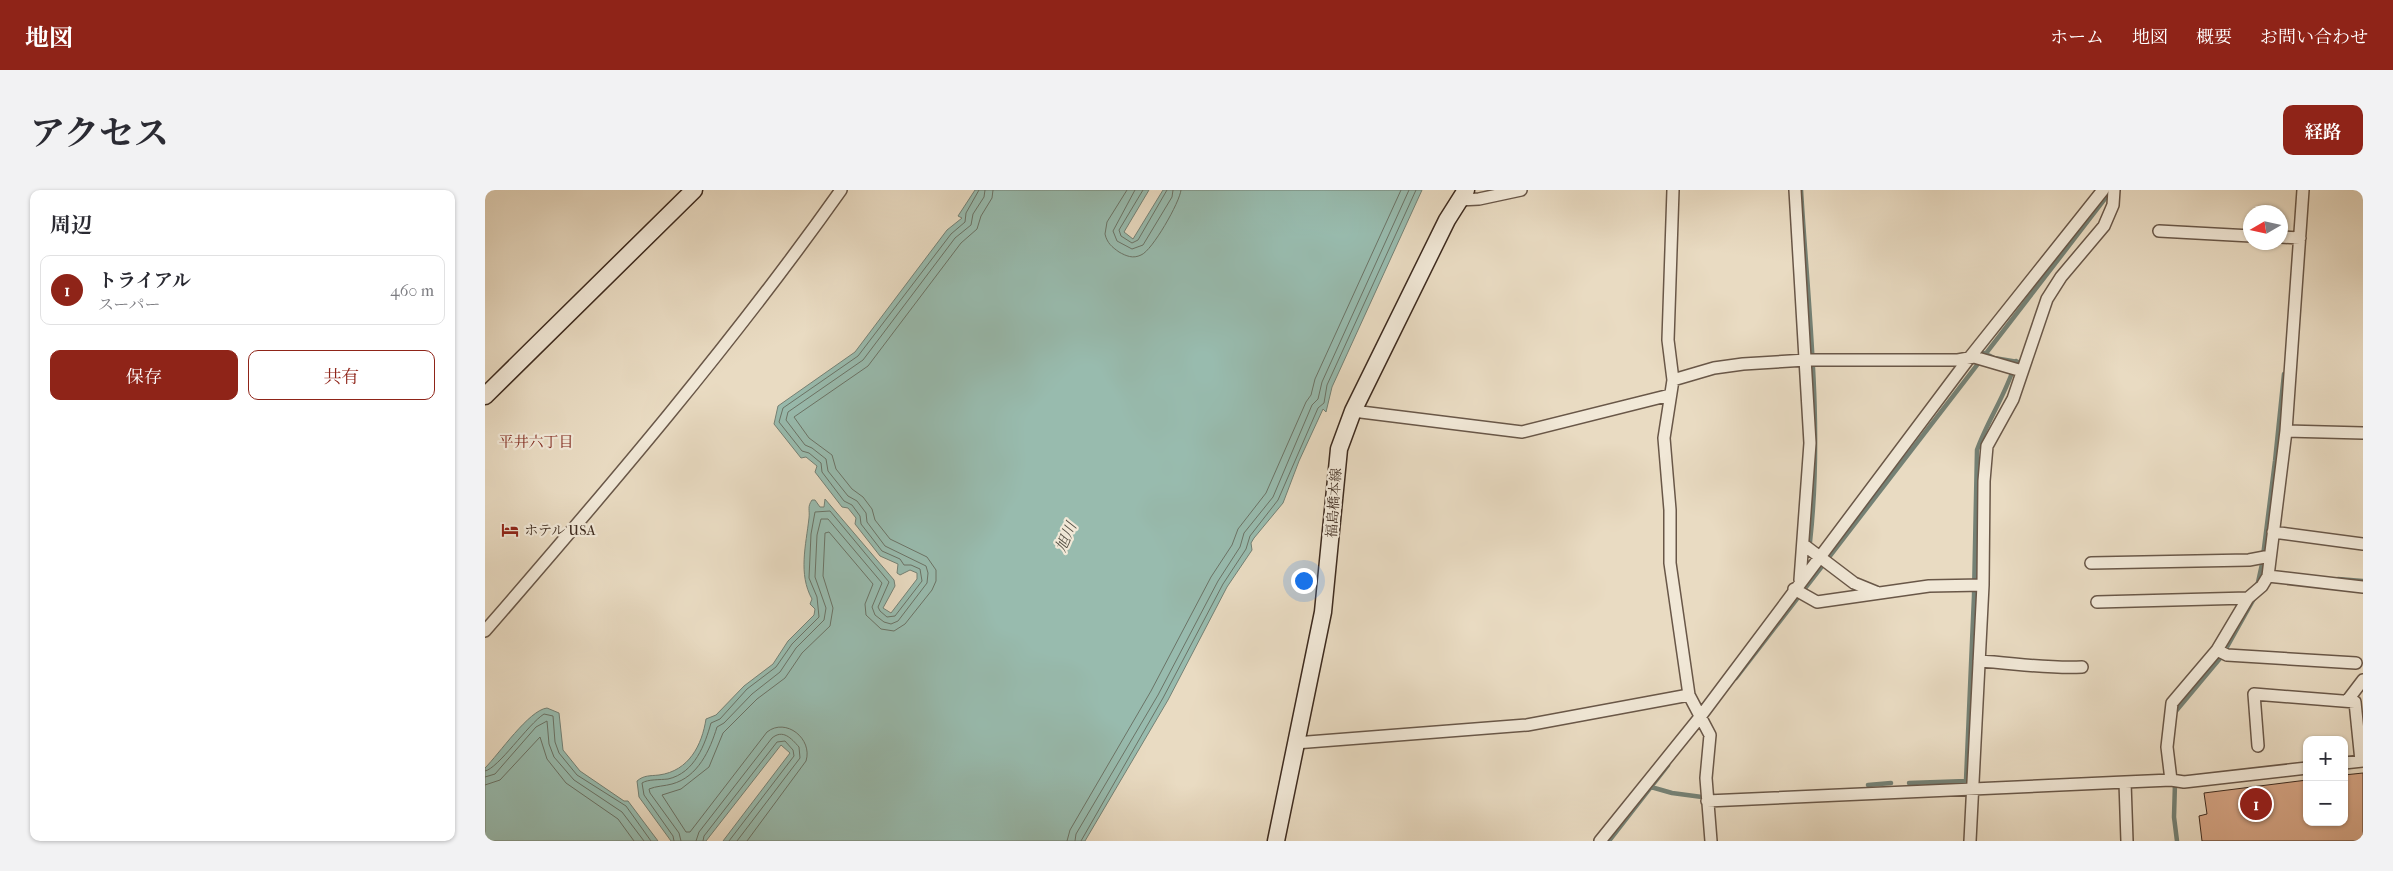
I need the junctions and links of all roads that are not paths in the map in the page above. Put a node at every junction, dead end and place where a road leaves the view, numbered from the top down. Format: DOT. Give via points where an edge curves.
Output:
graph roads {
  1 [pos="841,190"];
  2 [pos="1521,190"];
  3 [pos="1673,190"];
  4 [pos="1795,190"];
  5 [pos="2103,190"];
  6 [pos="2303,190"];
  7 [pos="690,191"];
  8 [pos="2114,194"];
  9 [pos="1463,195"];
  10 [pos="2159,231"];
  11 [pos="2243,236"];
  12 [pos="2288,237"];
  13 [pos="2300,238"];
  14 [pos="1976,359"];
  15 [pos="1810,360"];
  16 [pos="2017,370"];
  17 [pos="1673,380"];
  18 [pos="1670,395"];
  19 [pos="485,396"];
  20 [pos="1353,411"];
  21 [pos="2286,431"];
  22 [pos="2363,433"];
  23 [pos="2273,532"];
  24 [pos="2363,544"];
  25 [pos="1804,545"];
  26 [pos="1820,557"];
  27 [pos="2091,563"];
  28 [pos="2267,564"];
  29 [pos="1978,585"];
  30 [pos="1797,587"];
  31 [pos="2363,587"];
  32 [pos="1877,592"];
  33 [pos="2254,592"];
  34 [pos="2097,602"];
  35 [pos="485,631"];
  36 [pos="2221,652"];
  37 [pos="1979,661"];
  38 [pos="2356,663"];
  39 [pos="2082,667"];
  40 [pos="2363,680"];
  41 [pos="1689,696"];
  42 [pos="2347,701"];
  43 [pos="1703,722"];
  44 [pos="1295,743"];
  45 [pos="2259,746"];
  46 [pos="2362,761"];
  47 [pos="2348,763"];
  48 [pos="2303,768"];
  49 [pos="2174,780"];
  50 [pos="2125,782"];
  51 [pos="1973,788"];
  52 [pos="1707,801"];
  53 [pos="1276,841"];
  54 [pos="1600,841"];
  55 [pos="1711,841"];
  56 [pos="1970,841"];
  57 [pos="2127,841"];
  1 -- 35 [label="street" via="801,248 728,342"];
  2 -- 9 [label="street" via="1479,199"];
  3 -- 17 [label="street" via="1668,340"];
  4 -- 15 [label="street"];
  5 -- 14 [label="street"];
  6 -- 13 [label="street"];
  7 -- 19 [label="main road"];
  8 -- 16 [label="street" via="2104,226 2061,277 2047,299"];
  9 -- 20 [label="main road, 福島橋本線"];
  10 -- 11 [label="street"];
  12 -- 13 [label="street"];
  13 -- 21 [label="street"];
  14 -- 15 [label="street"];
  14 -- 16 [label="street"];
  14 -- 26 [label="street"];
  15 -- 17 [label="street" via="1714,368"];
  15 -- 25 [label="street" via="1811,443"];
  16 -- 29 [label="street" via="2013,399 1987,446"];
  17 -- 18 [label="street"];
  18 -- 20 [label="street" via="1522,432"];
  18 -- 41 [label="street" via="1664,438 1670,510 1670,563"];
  20 -- 44 [label="main road, 福島橋本線" via="1339,449 1323,612"];
  21 -- 22 [label="street"];
  21 -- 23 [label="street"];
  23 -- 24 [label="street"];
  23 -- 28 [label="street"];
  25 -- 26 [label="street"];
  25 -- 30 [label="street"];
  26 -- 30 [label="street"];
  26 -- 32 [label="street" via="1854,583"];
  27 -- 28 [label="street"];
  28 -- 31 [label="street"];
  28 -- 33 [label="street"];
  29 -- 32 [label="street"];
  29 -- 37 [label="street"];
  30 -- 32 [label="street" via="1806,598 1817,602"];
  30 -- 43 [label="street"];
  33 -- 34 [label="street"];
  33 -- 36 [label="street"];
  36 -- 38 [label="street"];
  36 -- 49 [label="street" via="2172,703 2167,747"];
  37 -- 39 [label="street" via="2022,663 2054,669"];
  37 -- 51 [label="street"];
  40 -- 42 [label="street"];
  41 -- 43 [label="street"];
  41 -- 44 [label="street" via="1527,725"];
  42 -- 45 [label="street" via="2254,694"];
  42 -- 46 [label="street" via="2355,702"];
  43 -- 52 [label="street" via="1710,735"];
  43 -- 54 [label="street"];
  44 -- 53 [label="main road, 福島橋本線"];
  46 -- 47 [label="street"];
  48 -- 49 [label="street" via="2184,782"];
  49 -- 50 [label="street"];
  50 -- 51 [label="street"];
  50 -- 57 [label="street"];
  51 -- 52 [label="street"];
  51 -- 56 [label="street"];
  52 -- 55 [label="street"];
}
